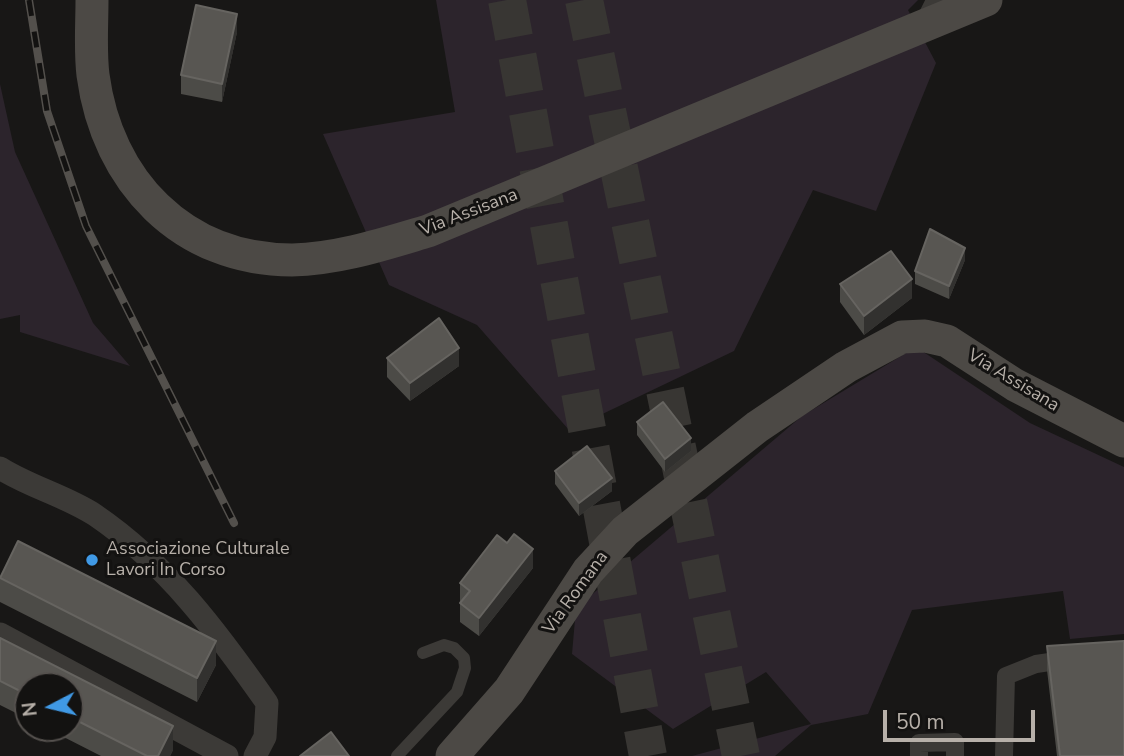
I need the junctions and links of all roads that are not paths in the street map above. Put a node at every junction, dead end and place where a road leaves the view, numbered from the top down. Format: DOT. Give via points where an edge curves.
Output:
graph roads {
  1 [pos="92,0"];
  2 [pos="986,0"];
  3 [pos="931,14"];
  4 [pos="757,427"];
  5 [pos="1124,441"];
  6 [pos="0,468"];
  7 [pos="0,634"];
  8 [pos="423,653"];
  9 [pos="1085,657"];
  10 [pos="227,756"];
  11 [pos="255,756"];
  12 [pos="397,756"];
  13 [pos="452,756"];
  14 [pos="919,756"];
  15 [pos="955,756"];
  16 [pos="1004,756"];
  1 -- 3 [label="main road, Via Assisana" via="93,74 103,120 123,170 156,207 188,233 242,255 293,260 358,251 428,231"];
  2 -- 3 [label="main road, Via Assisana"];
  4 -- 5 [label="main road, Via Assisana" via="846,367 902,337 925,336 947,341 1015,385"];
  4 -- 13 [label="main road, Via Romana" via="625,531 588,571 509,691"];
  6 -- 11 [label="street" via="94,514 170,576 267,703 265,737"];
  7 -- 10 [label="street"];
  8 -- 12 [label="lane" via="444,645 454,648 464,658 465,668 457,692"];
  9 -- 16 [label="street" via="1036,664 1006,676"];
  14 -- 15 [label="street" via="919,743 955,742"];
}
